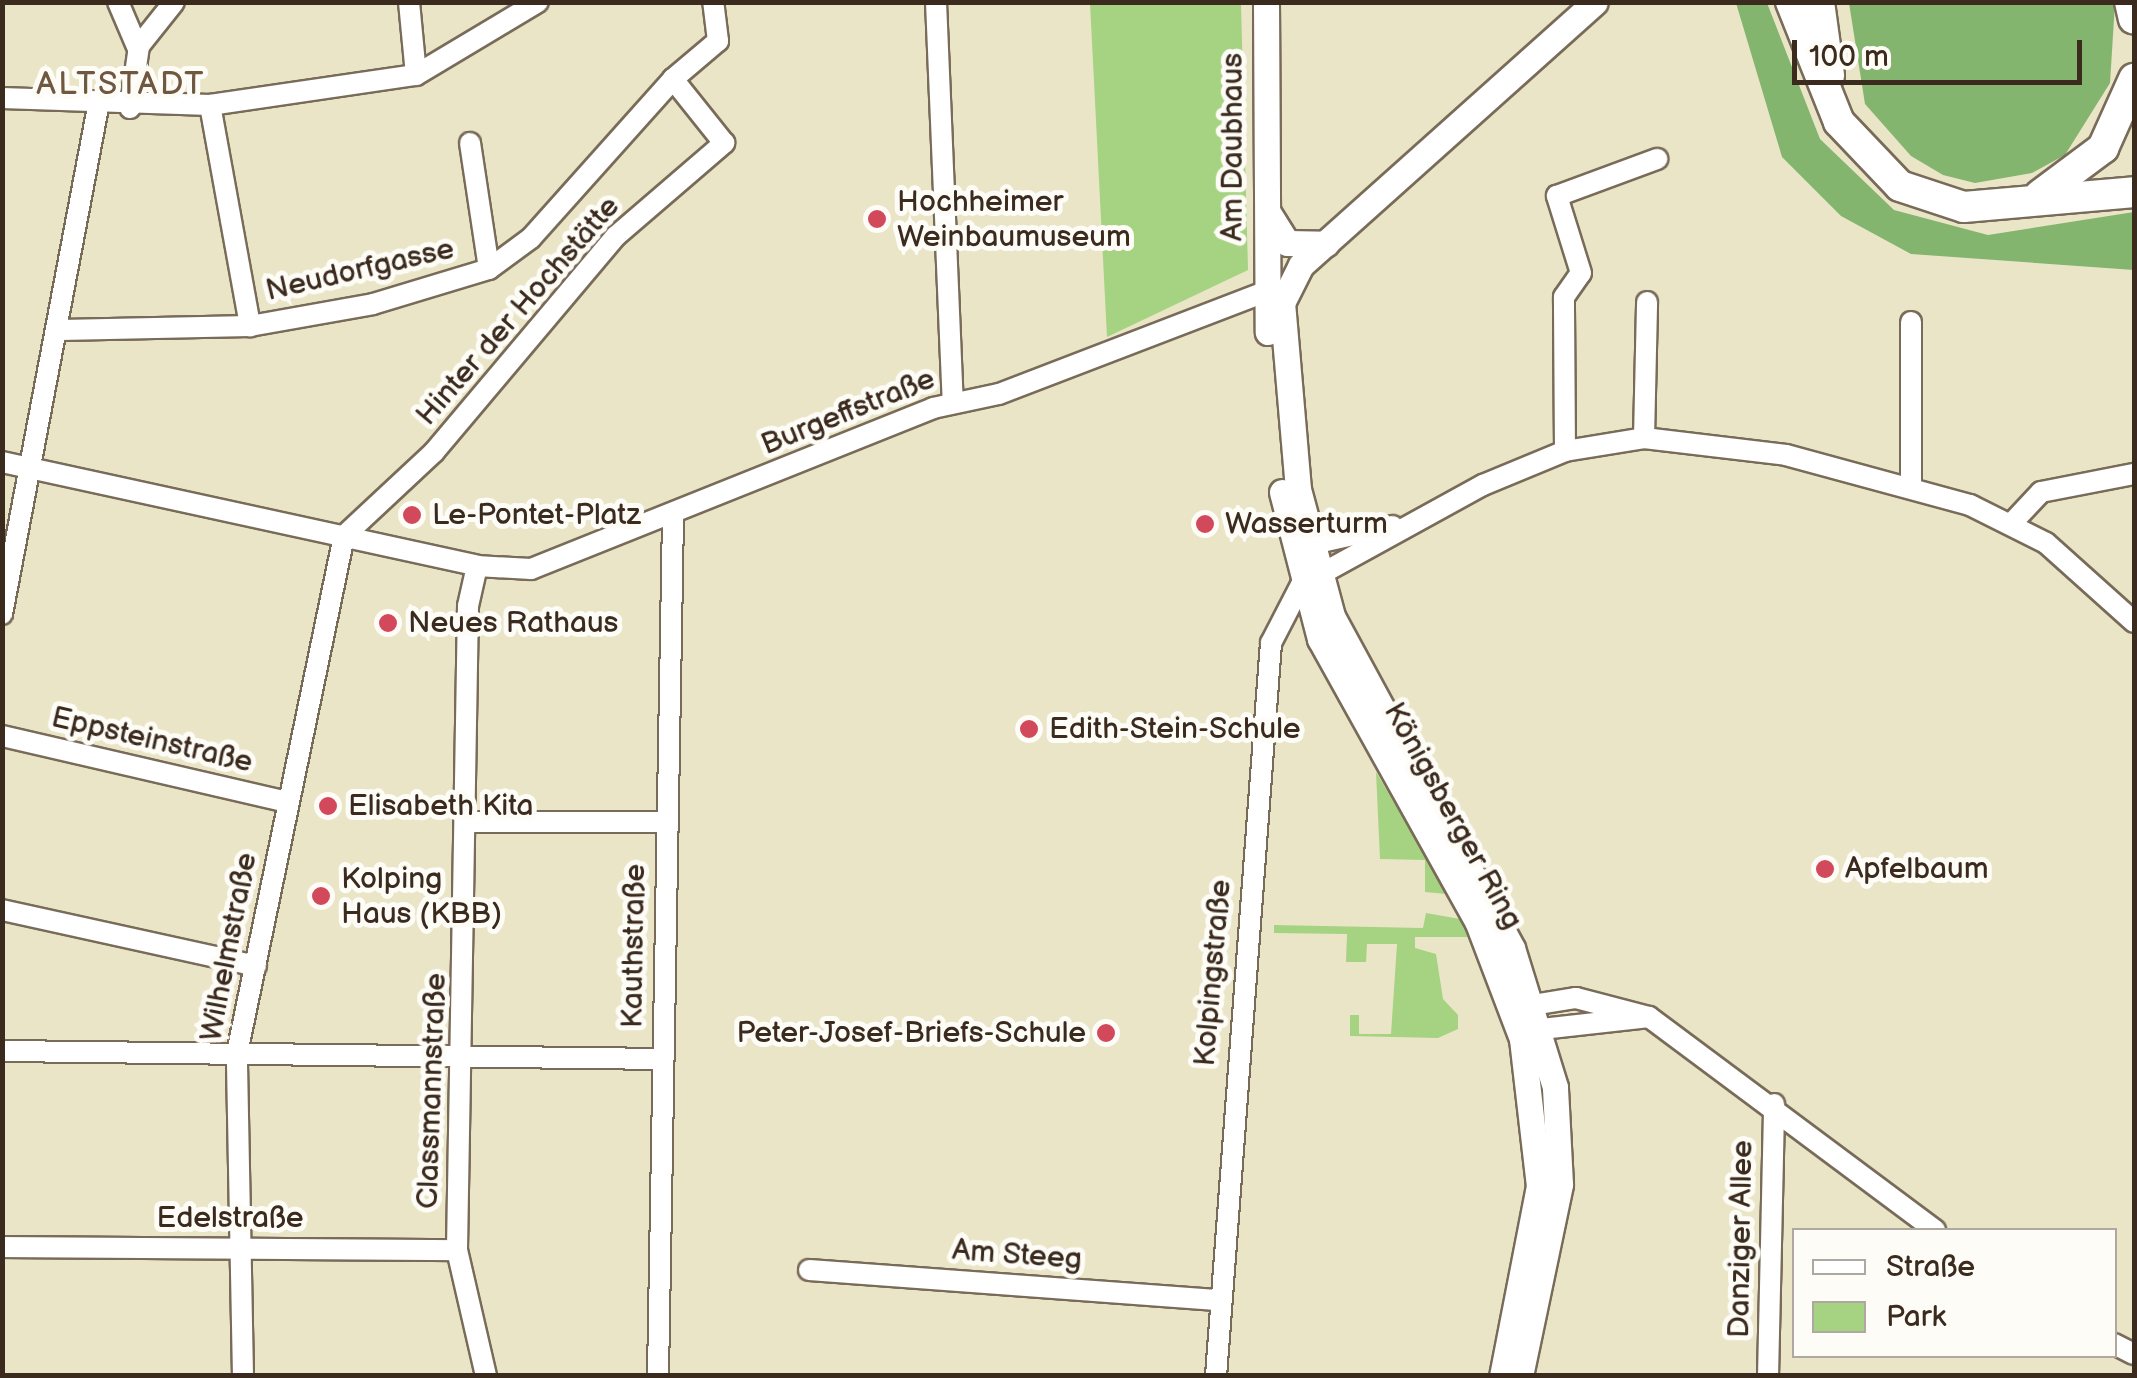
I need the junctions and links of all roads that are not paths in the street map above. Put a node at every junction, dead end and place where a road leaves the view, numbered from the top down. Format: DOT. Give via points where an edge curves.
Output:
graph roads {
  1 [pos="118,2"];
  2 [pos="174,2"];
  3 [pos="409,2"];
  4 [pos="538,2"];
  5 [pos="714,2"];
  6 [pos="936,2"];
  7 [pos="1266,2"];
  8 [pos="1595,2"];
  9 [pos="1791,2"];
  10 [pos="1820,2"];
  11 [pos="2130,2"];
  12 [pos="2134,19"];
  13 [pos="138,48"];
  14 [pos="416,75"];
  15 [pos="673,79"];
  16 [pos="2134,79"];
  17 [pos="2,98"];
  18 [pos="210,105"];
  19 [pos="98,107"];
  20 [pos="130,108"];
  21 [pos="1839,122"];
  22 [pos="470,143"];
  23 [pos="1657,159"];
  24 [pos="2134,192"];
  25 [pos="2008,205"];
  26 [pos="1268,209"];
  27 [pos="1326,244"];
  28 [pos="489,269"];
  29 [pos="1274,297"];
  30 [pos="1647,302"];
  31 [pos="1911,322"];
  32 [pos="250,326"];
  33 [pos="61,330"];
  34 [pos="953,403"];
  35 [pos="1644,438"];
  36 [pos="1565,451"];
  37 [pos="2,462"];
  38 [pos="35,469"];
  39 [pos="2134,474"];
  40 [pos="1911,486"];
  41 [pos="673,517"];
  42 [pos="2010,524"];
  43 [pos="1400,525"];
  44 [pos="344,536"];
  45 [pos="1301,546"];
  46 [pos="477,566"];
  47 [pos="1311,580"];
  48 [pos="2,614"];
  49 [pos="2134,622"];
  50 [pos="2,736"];
  51 [pos="288,802"];
  52 [pos="467,822"];
  53 [pos="666,822"];
  54 [pos="2,910"];
  55 [pos="256,966"];
  56 [pos="1525,1005"];
  57 [pos="1649,1017"];
  58 [pos="1542,1030"];
  59 [pos="2,1051"];
  60 [pos="237,1053"];
  61 [pos="464,1055"];
  62 [pos="662,1059"];
  63 [pos="1774,1104"];
  64 [pos="1932,1228"];
  65 [pos="2,1247"];
  66 [pos="240,1248"];
  67 [pos="457,1250"];
  68 [pos="809,1270"];
  69 [pos="1220,1300"];
  70 [pos="242,1376"];
  71 [pos="486,1376"];
  72 [pos="658,1376"];
  73 [pos="1216,1376"];
  74 [pos="1502,1376"];
  75 [pos="1520,1376"];
  76 [pos="1768,1376"];
  1 -- 13 [label="street"];
  2 -- 13 [label="street"];
  3 -- 14 [label="street"];
  4 -- 14 [label="street"];
  5 -- 15 [label="street, Neudorfgasse" via="718,42"];
  6 -- 34 [label="street"];
  7 -- 26 [label="main road, Am Daubhaus"];
  8 -- 27 [label="main road"];
  9 -- 21 [label="highway"];
  10 -- 21 [label="highway"];
  11 -- 12 [label="highway"];
  13 -- 20 [label="street"];
  14 -- 18 [label="street"];
  15 -- 28 [label="street, Neudorfgasse" via="530,238"];
  15 -- 44 [label="street, Hinter der Hochstätte" via="724,143 616,236 434,452"];
  16 -- 25 [label="highway" via="2116,129 2088,165"];
  17 -- 19 [label="street"];
  18 -- 20 [label="street"];
  18 -- 32 [label="street"];
  19 -- 20 [label="street"];
  19 -- 33 [label="street"];
  21 -- 25 [label="highway" via="1865,158 1910,191 1964,207"];
  22 -- 28 [label="street"];
  23 -- 36 [label="street" via="1557,196 1581,273 1564,297"];
  24 -- 25 [label="highway"];
  26 -- 27 [label="main road" via="1287,243"];
  26 -- 29 [label="main road, Am Daubhaus"];
  27 -- 29 [label="main road"];
  28 -- 32 [label="street, Neudorfgasse" via="373,304"];
  29 -- 34 [label="street, Burgeffstraße"];
  29 -- 45 [label="main road, Königsberger Ring"];
  30 -- 35 [label="street"];
  31 -- 40 [label="street"];
  32 -- 33 [label="street, Neudorfgasse"];
  33 -- 38 [label="street"];
  34 -- 41 [label="street, Burgeffstraße"];
  35 -- 36 [label="street"];
  35 -- 40 [label="street" via="1750,448"];
  36 -- 43 [label="street"];
  37 -- 38 [label="street, Burgeffstraße"];
  38 -- 44 [label="street, Burgeffstraße"];
  38 -- 48 [label="street"];
  39 -- 42 [label="street" via="2041,492"];
  40 -- 42 [label="street"];
  41 -- 46 [label="street, Burgeffstraße" via="531,569"];
  41 -- 53 [label="street, Kauthstraße"];
  42 -- 49 [label="street" via="2092,578"];
  43 -- 45 [label="street"];
  43 -- 47 [label="street"];
  44 -- 46 [label="street, Burgeffstraße"];
  44 -- 51 [label="street, Wilhelmstraße"];
  45 -- 47 [label="main road, Königsberger Ring"];
  46 -- 52 [label="street, Classmannstraße" via="468,606"];
  47 -- 56 [label="main road, Königsberger Ring" via="1327,652"];
  47 -- 69 [label="street, Kolpingstraße" via="1271,643"];
  50 -- 51 [label="street, Eppsteinstraße"];
  51 -- 55 [label="street, Wilhelmstraße"];
  52 -- 53 [label="street"];
  52 -- 61 [label="street, Classmannstraße"];
  53 -- 62 [label="street, Kauthstraße"];
  54 -- 55 [label="street"];
  55 -- 60 [label="street, Wilhelmstraße"];
  56 -- 57 [label="street, Danziger Allee" via="1576,998"];
  56 -- 58 [label="main road, Königsberger Ring"];
  56 -- 74 [label="main road, Königsberger Ring" via="1539,1186"];
  57 -- 58 [label="street"];
  57 -- 63 [label="street, Danziger Allee"];
  58 -- 75 [label="main road, Königsberger Ring" via="1560,1184"];
  59 -- 60 [label="street"];
  60 -- 61 [label="street"];
  60 -- 66 [label="street, Wilhelmstraße"];
  61 -- 62 [label="street"];
  61 -- 67 [label="street, Classmannstraße"];
  62 -- 72 [label="street, Kauthstraße"];
  63 -- 64 [label="street, Danziger Allee"];
  63 -- 76 [label="street, Danziger Allee"];
  65 -- 66 [label="street, Edelstraße"];
  66 -- 67 [label="street, Edelstraße"];
  66 -- 70 [label="street, Wilhelmstraße"];
  67 -- 71 [label="street, Classmannstraße"];
  68 -- 69 [label="street, Am Steeg"];
  69 -- 73 [label="street, Kolpingstraße"];
}
